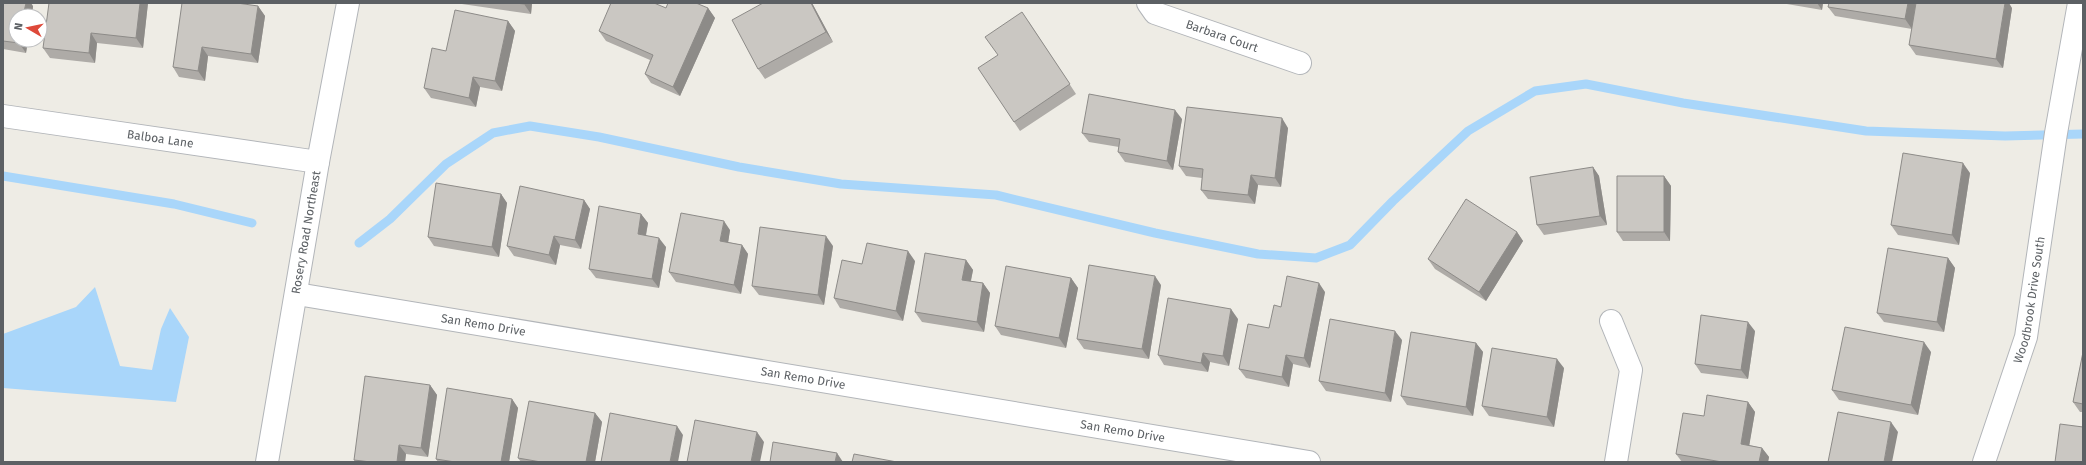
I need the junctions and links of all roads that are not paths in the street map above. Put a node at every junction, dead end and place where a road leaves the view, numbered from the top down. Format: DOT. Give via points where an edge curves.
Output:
graph roads {
  1 [pos="348,3"];
  2 [pos="1148,3"];
  3 [pos="2079,3"];
  4 [pos="1300,63"];
  5 [pos="3,116"];
  6 [pos="318,162"];
  7 [pos="297,294"];
  8 [pos="1611,321"];
  9 [pos="267,462"];
  10 [pos="1309,462"];
  11 [pos="1616,462"];
  12 [pos="1984,462"];
  1 -- 6 [label="street, Rosery Road Northeast"];
  2 -- 4 [label="street, Barbara Court" via="1155,13"];
  3 -- 12 [label="street, Woodbrook Drive South" via="2056,133 2026,337"];
  5 -- 6 [label="street, Balboa Lane"];
  6 -- 7 [label="street, Rosery Road Northeast"];
  7 -- 9 [label="street, Rosery Road Northeast"];
  7 -- 10 [label="street, San Remo Drive"];
  8 -- 11 [label="street" via="1631,370"];
}
